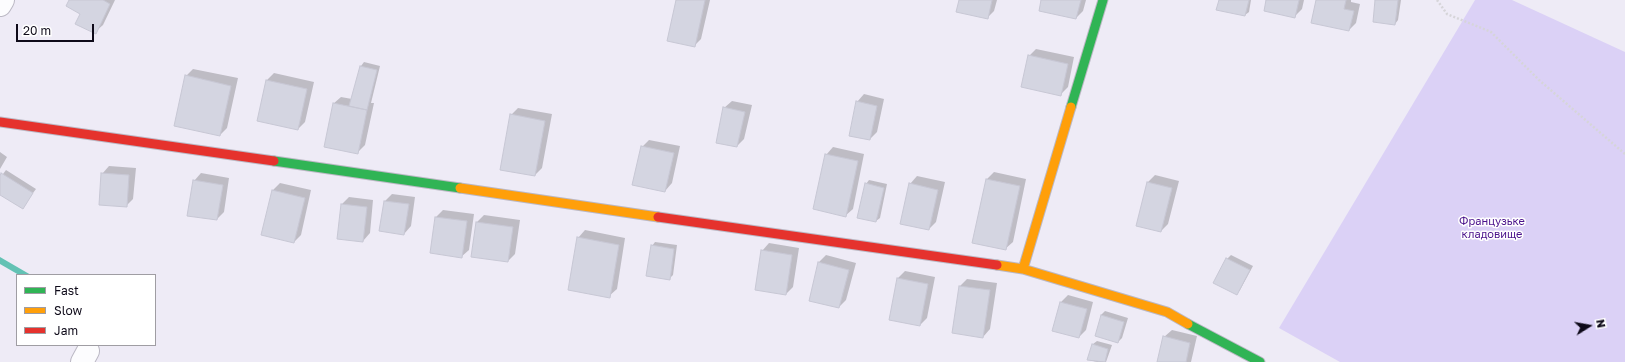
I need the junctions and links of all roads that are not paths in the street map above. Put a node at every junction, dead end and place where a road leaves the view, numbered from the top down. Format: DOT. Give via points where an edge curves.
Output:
graph roads {
  1 [pos="3,0"];
  2 [pos="1103,0"];
  3 [pos="0,5"];
  4 [pos="0,122"];
  5 [pos="1023,270"];
  6 [pos="1260,362"];
  1 -- 3 [label="street"];
  2 -- 5 [label="street"];
  4 -- 5 [label="street"];
  5 -- 6 [label="street" via="1167,312"];
}
